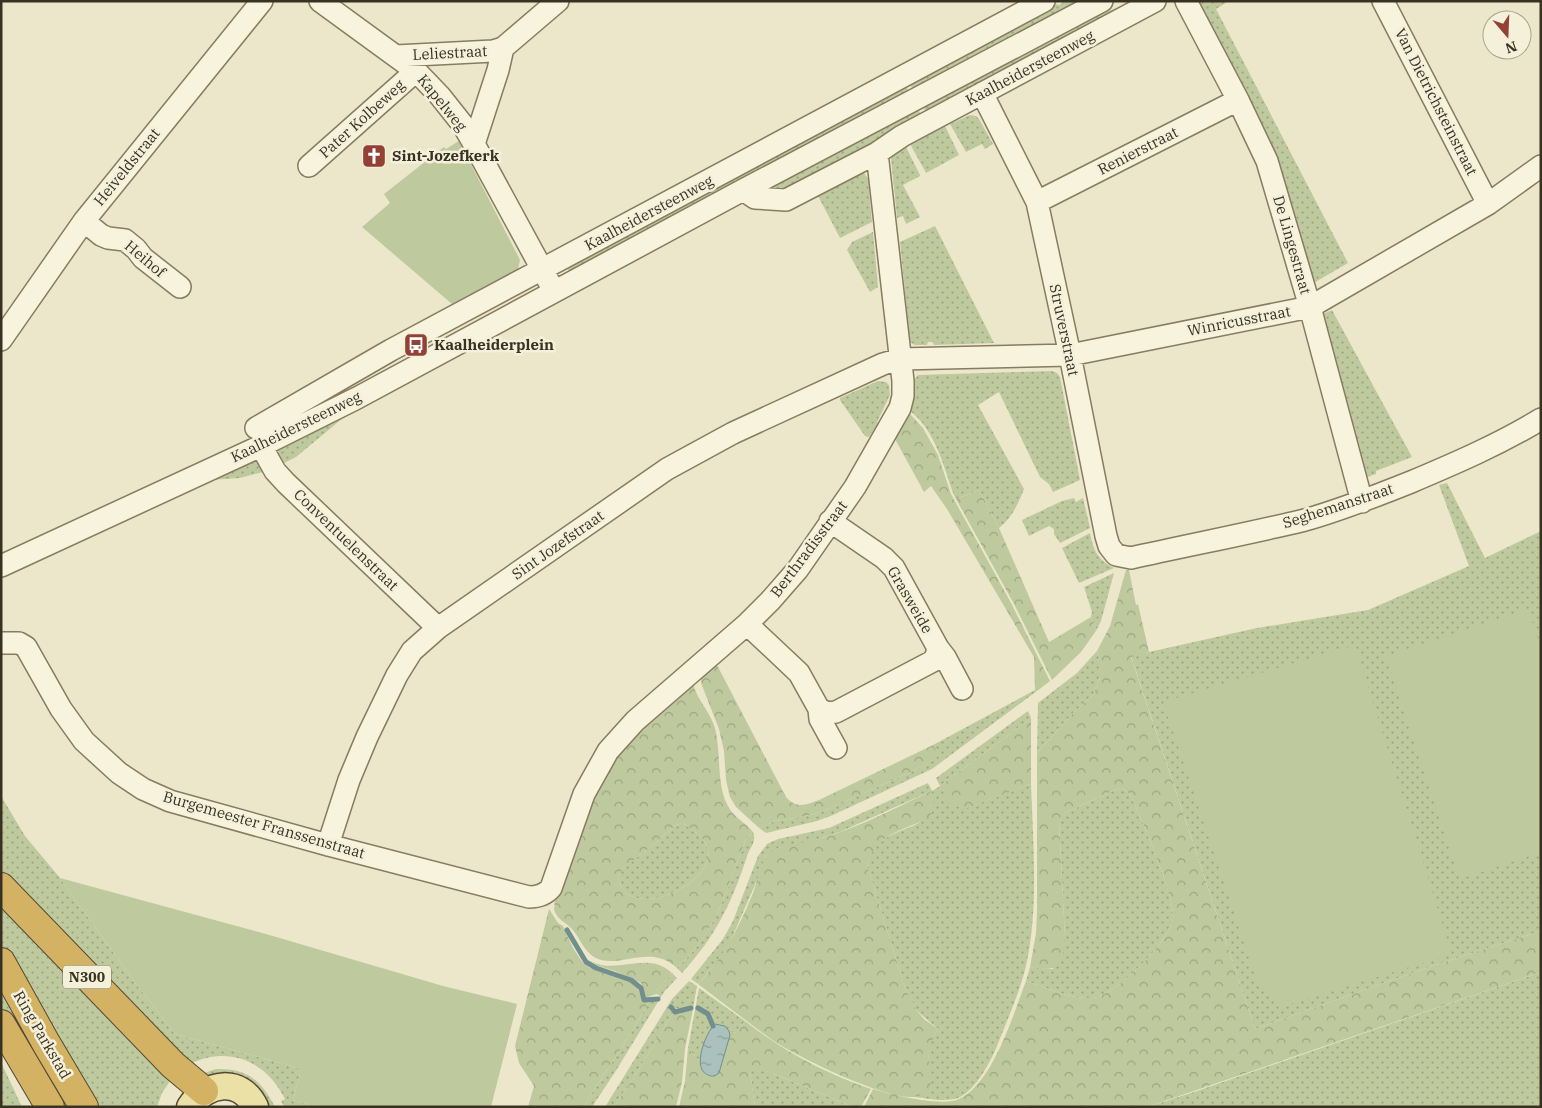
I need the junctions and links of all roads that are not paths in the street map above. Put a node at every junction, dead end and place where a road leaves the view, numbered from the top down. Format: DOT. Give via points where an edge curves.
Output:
graph roads {
  1 [pos="262,1"];
  2 [pos="320,1"];
  3 [pos="558,1"];
  4 [pos="1044,1"];
  5 [pos="1102,1"];
  6 [pos="1156,1"];
  7 [pos="1186,1"];
  8 [pos="1383,1"];
  9 [pos="502,48"];
  10 [pos="396,56"];
  11 [pos="416,71"];
  12 [pos="982,93"];
  13 [pos="1238,100"];
  14 [pos="474,144"];
  15 [pos="877,153"];
  16 [pos="308,166"];
  17 [pos="1541,166"];
  18 [pos="743,190"];
  19 [pos="1037,202"];
  20 [pos="1488,204"];
  21 [pos="84,221"];
  22 [pos="542,270"];
  23 [pos="180,287"];
  24 [pos="554,292"];
  25 [pos="1310,307"];
  26 [pos="1,340"];
  27 [pos="1070,354"];
  28 [pos="900,359"];
  29 [pos="1541,419"];
  30 [pos="258,437"];
  31 [pos="1362,502"];
  32 [pos="830,521"];
  33 [pos="1122,563"];
  34 [pos="1,566"];
  35 [pos="747,624"];
  36 [pos="438,628"];
  37 [pos="1,643"];
  38 [pos="938,648"];
  39 [pos="962,689"];
  40 [pos="819,709"];
  41 [pos="836,748"];
  42 [pos="328,844"];
  43 [pos="1,887"];
  44 [pos="535,897"];
  45 [pos="1,962"];
  46 [pos="1,1024"];
  47 [pos="1,1046"];
  48 [pos="197,1099"];
  49 [pos="30,1107"];
  50 [pos="50,1107"];
  51 [pos="84,1107"];
  52 [pos="255,1107"];
  1 -- 21 [label="street, Heiveldstraat"];
  2 -- 10 [label="street, Kapelweg"];
  3 -- 9 [label="street, Leliestraat"];
  4 -- 22 [label="street, Kaalheidersteenweg"];
  5 -- 18 [label="street, Kaalheidersteenweg"];
  6 -- 12 [label="street, Kaalheidersteenweg"];
  7 -- 13 [label="street, De Lingestraat"];
  8 -- 20 [label="street, Van Dietrichsteinstraat"];
  9 -- 10 [label="street, Leliestraat"];
  9 -- 14 [label="street, Leliestraat"];
  10 -- 11 [label="street, Kapelweg"];
  11 -- 14 [label="street, Kapelweg" via="463,125"];
  11 -- 16 [label="street, Pater Kolbeweg"];
  12 -- 15 [label="street, Kaalheidersteenweg"];
  12 -- 19 [label="street, Struverstraat"];
  13 -- 19 [label="street, Renierstraat"];
  13 -- 25 [label="street, De Lingestraat" via="1267,161"];
  14 -- 22 [label="street, Kapelweg"];
  15 -- 18 [label="street, Kaalheidersteenweg" via="786,200 755,198"];
  15 -- 28 [label="street, Berthradisstraat"];
  17 -- 20 [label="street, Winricusstraat"];
  18 -- 24 [label="street, Kaalheidersteenweg"];
  19 -- 27 [label="street, Struverstraat"];
  20 -- 25 [label="street, Winricusstraat"];
  21 -- 23 [label="street, Heihof" via="100,235 125,240"];
  21 -- 26 [label="street, Heiveldstraat"];
  22 -- 24 [label="street, Kapelweg"];
  22 -- 30 [label="street, Kaalheidersteenweg" via="392,350"];
  24 -- 30 [label="street, Kaalheidersteenweg" via="357,398"];
  25 -- 27 [label="street, Winricusstraat"];
  25 -- 31 [label="street, De Lingestraat"];
  27 -- 28 [label="street, Winricusstraat"];
  27 -- 33 [label="street, Struverstraat" via="1106,536"];
  28 -- 32 [label="street, Berthradisstraat" via="903,396 900,408 855,487"];
  28 -- 36 [label="street, Sint Jozefstraat" via="882,364 733,433 667,469"];
  29 -- 31 [label="street, Seghemanstraat" via="1495,445"];
  30 -- 34 [label="street, Kaalheidersteenweg"];
  30 -- 36 [label="street, Conventuelenstraat" via="275,471 286,483"];
  31 -- 33 [label="street, Seghemanstraat" via="1306,519 1131,558"];
  32 -- 35 [label="street, Berthradisstraat" via="798,569"];
  32 -- 38 [label="street, Grasweide" via="894,568"];
  35 -- 40 [label="street" via="799,673"];
  35 -- 44 [label="street, Berthradisstraat" via="635,721 608,751 584,794 551,888"];
  36 -- 42 [label="street, Sint Jozefstraat" via="412,651 397,675 349,780"];
  37 -- 42 [label="street, Burgemeester Franssenstraat" via="19,642 26,647 61,709 84,741 119,773 143,789 170,801"];
  38 -- 39 [label="street, Grasweide"];
  38 -- 40 [label="street, Grasweide" via="933,661 836,712"];
  40 -- 41 [label="street" via="820,719"];
  42 -- 44 [label="street, Burgemeester Franssenstraat"];
  43 -- 48 [label="highway, N300" via="174,1066"];
  45 -- 51 [label="highway, Ring Parkstad"];
  46 -- 50 [label="highway, Ring Parkstad"];
  47 -- 49 [label="highway"];
  48 -- 52 [label="main road" via="214,1087 225,1086 245,1094"];
}
